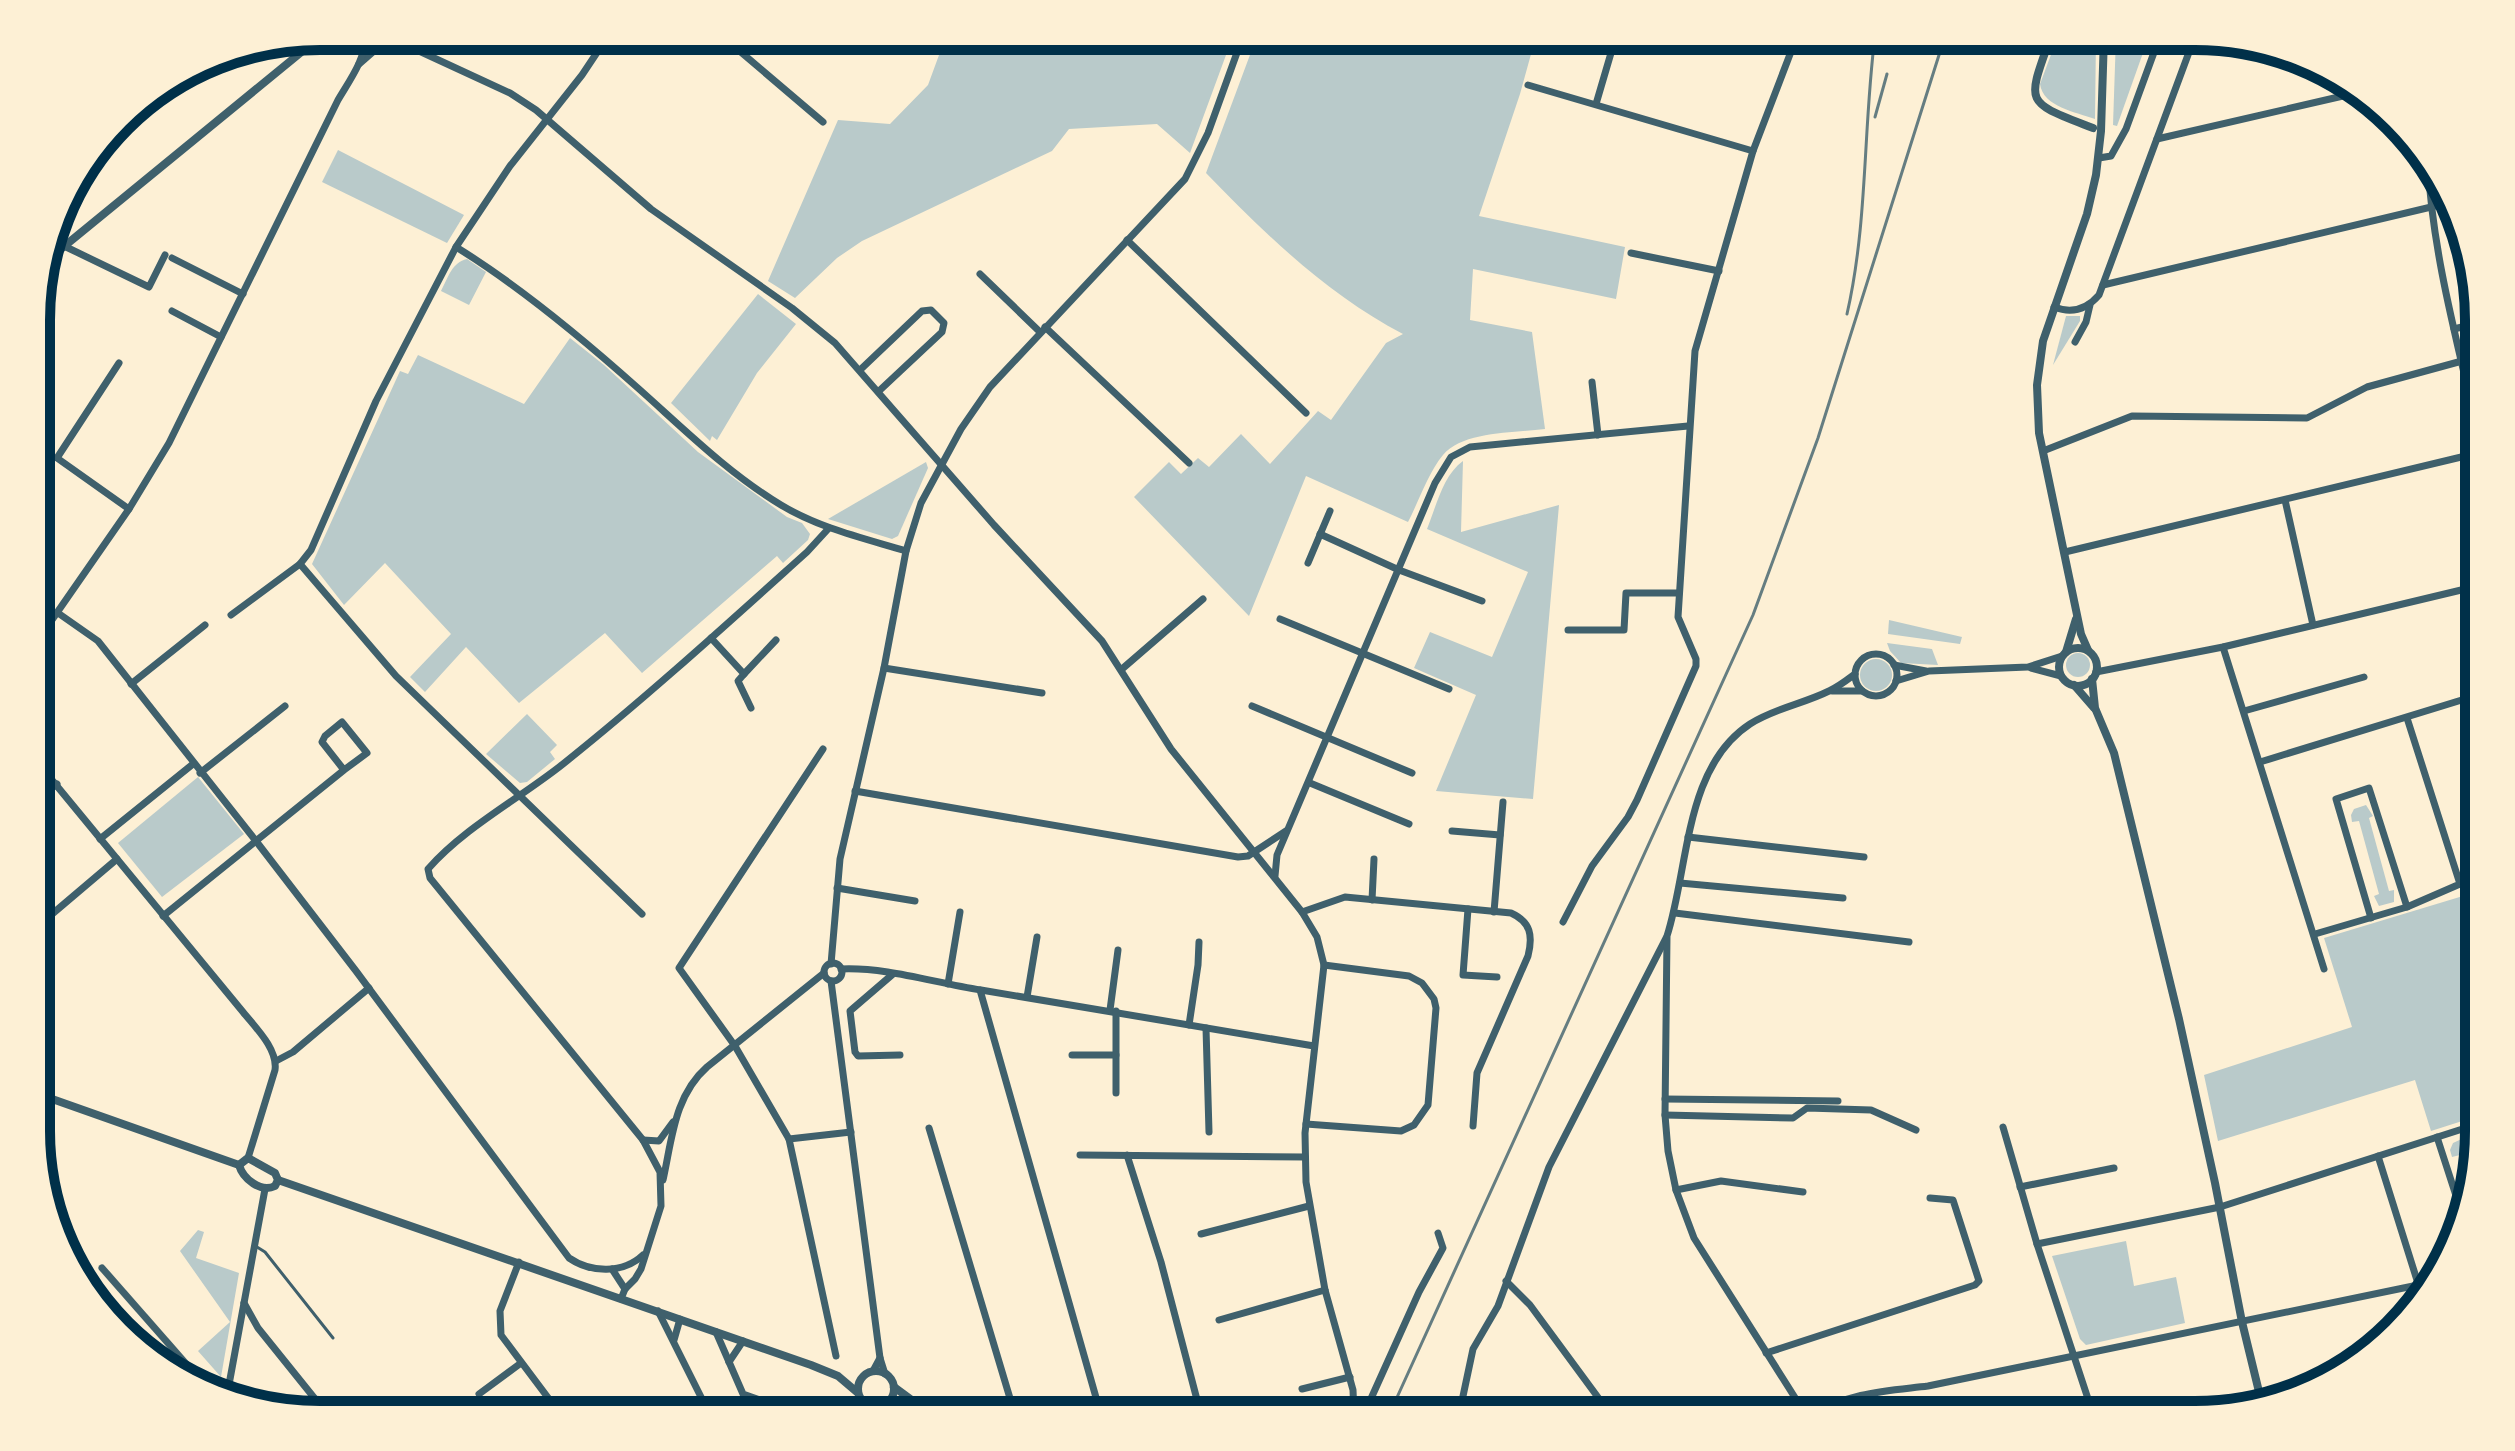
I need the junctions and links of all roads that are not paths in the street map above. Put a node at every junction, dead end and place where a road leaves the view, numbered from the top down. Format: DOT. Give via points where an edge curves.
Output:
graph roads {
  1 [pos="1612,50"];
  2 [pos="1792,50"];
  3 [pos="2046,50"];
  4 [pos="2103,50"];
  5 [pos="2155,50"];
  6 [pos="2190,50"];
  7 [pos="303,51"];
  8 [pos="363,51"];
  9 [pos="374,51"];
  10 [pos="419,51"];
  11 [pos="597,51"];
  12 [pos="739,51"];
  13 [pos="1238,51"];
  14 [pos="357,66"];
  15 [pos="1528,85"];
  16 [pos="2344,96"];
  17 [pos="1596,104"];
  18 [pos="548,119"];
  19 [pos="823,122"];
  20 [pos="2097,130"];
  21 [pos="2157,139"];
  22 [pos="1753,151"];
  23 [pos="2099,158"];
  24 [pos="2429,185"];
  25 [pos="2439,206"];
  26 [pos="2430,208"];
  27 [pos="1127,240"];
  28 [pos="64,246"];
  29 [pos="456,247"];
  30 [pos="59,250"];
  31 [pos="1631,253"];
  32 [pos="1719,271"];
  33 [pos="980,274"];
  34 [pos="2103,285"];
  35 [pos="243,294"];
  36 [pos="2090,305"];
  37 [pos="2054,307"];
  38 [pos="172,311"];
  39 [pos="2464,326"];
  40 [pos="2454,329"];
  41 [pos="1043,330"];
  42 [pos="221,337"];
  43 [pos="2075,342"];
  44 [pos="2462,361"];
  45 [pos="119,363"];
  46 [pos="860,370"];
  47 [pos="2464,370"];
  48 [pos="1592,382"];
  49 [pos="879,391"];
  50 [pos="1306,413"];
  51 [pos="1688,426"];
  52 [pos="1598,435"];
  53 [pos="2043,451"];
  54 [pos="2464,456"];
  55 [pos="1189,463"];
  56 [pos="941,464"];
  57 [pos="2285,500"];
  58 [pos="129,509"];
  59 [pos="1330,511"];
  60 [pos="829,528"];
  61 [pos="1320,534"];
  62 [pos="906,551"];
  63 [pos="2065,552"];
  64 [pos="1308,563"];
  65 [pos="300,564"];
  66 [pos="1399,570"];
  67 [pos="2464,589"];
  68 [pos="1679,593"];
  69 [pos="1203,599"];
  70 [pos="1482,601"];
  71 [pos="58,613"];
  72 [pos="2078,614"];
  73 [pos="231,615"];
  74 [pos="1280,619"];
  75 [pos="50,624"];
  76 [pos="205,625"];
  77 [pos="2313,625"];
  78 [pos="1568,630"];
  79 [pos="711,638"];
  80 [pos="776,640"];
  81 [pos="2223,647"];
  82 [pos="2088,650"];
  83 [pos="1364,654"];
  84 [pos="2064,654"];
  85 [pos="1894,665"];
  86 [pos="2028,667"];
  87 [pos="884,668"];
  88 [pos="1122,669"];
  89 [pos="1929,671"];
  90 [pos="744,674"];
  91 [pos="1855,674"];
  92 [pos="2061,676"];
  93 [pos="2094,676"];
  94 [pos="2364,677"];
  95 [pos="1896,681"];
  96 [pos="131,684"];
  97 [pos="2074,685"];
  98 [pos="1449,689"];
  99 [pos="1830,691"];
  100 [pos="1862,691"];
  101 [pos="1042,693"];
  102 [pos="2464,700"];
  103 [pos="285,706"];
  104 [pos="1252,706"];
  105 [pos="751,708"];
  106 [pos="2095,708"];
  107 [pos="2244,711"];
  108 [pos="2407,718"];
  109 [pos="1329,738"];
  110 [pos="823,749"];
  111 [pos="2260,762"];
  112 [pos="193,764"];
  113 [pos="344,770"];
  114 [pos="200,773"];
  115 [pos="1412,773"];
  116 [pos="50,776"];
  117 [pos="1310,783"];
  118 [pos="57,784"];
  119 [pos="50,790"];
  120 [pos="855,791"];
  121 [pos="521,796"];
  122 [pos="1503,802"];
  123 [pos="1409,824"];
  124 [pos="1288,830"];
  125 [pos="1452,831"];
  126 [pos="1500,835"];
  127 [pos="1688,837"];
  128 [pos="100,839"];
  129 [pos="256,841"];
  130 [pos="1254,849"];
  131 [pos="1864,857"];
  132 [pos="117,859"];
  133 [pos="1374,859"];
  134 [pos="1275,876"];
  135 [pos="1680,883"];
  136 [pos="837,888"];
  137 [pos="1843,898"];
  138 [pos="1372,900"];
  139 [pos="915,901"];
  140 [pos="2407,907"];
  141 [pos="1468,909"];
  142 [pos="960,912"];
  143 [pos="1302,912"];
  144 [pos="1494,912"];
  145 [pos="1675,913"];
  146 [pos="642,914"];
  147 [pos="50,916"];
  148 [pos="163,916"];
  149 [pos="2371,918"];
  150 [pos="1563,922"];
  151 [pos="2315,934"];
  152 [pos="1667,936"];
  153 [pos="1037,937"];
  154 [pos="1199,942"];
  155 [pos="1909,942"];
  156 [pos="1118,950"];
  157 [pos="831,964"];
  158 [pos="1324,965"];
  159 [pos="841,969"];
  160 [pos="2324,969"];
  161 [pos="824,973"];
  162 [pos="893,974"];
  163 [pos="1497,977"];
  164 [pos="831,981"];
  165 [pos="948,984"];
  166 [pos="369,988"];
  167 [pos="980,990"];
  168 [pos="1027,997"];
  169 [pos="1113,1010"];
  170 [pos="1189,1025"];
  171 [pos="1206,1028"];
  172 [pos="735,1046"];
  173 [pos="1314,1046"];
  174 [pos="900,1055"];
  175 [pos="1072,1055"];
  176 [pos="1116,1055"];
  177 [pos="276,1061"];
  178 [pos="1116,1093"];
  179 [pos="50,1098"];
  180 [pos="1665,1099"];
  181 [pos="1838,1101"];
  182 [pos="678,1113"];
  183 [pos="1665,1115"];
  184 [pos="1306,1124"];
  185 [pos="1473,1126"];
  186 [pos="2003,1127"];
  187 [pos="929,1128"];
  188 [pos="2464,1128"];
  189 [pos="1916,1130"];
  190 [pos="851,1132"];
  191 [pos="1209,1132"];
  192 [pos="2437,1137"];
  193 [pos="789,1139"];
  194 [pos="643,1140"];
  195 [pos="1080,1155"];
  196 [pos="1127,1155"];
  197 [pos="2378,1156"];
  198 [pos="1305,1157"];
  199 [pos="248,1158"];
  200 [pos="239,1165"];
  201 [pos="2114,1168"];
  202 [pos="278,1180"];
  203 [pos="662,1182"];
  204 [pos="2020,1187"];
  205 [pos="265,1189"];
  206 [pos="1676,1190"];
  207 [pos="1803,1192"];
  208 [pos="2457,1197"];
  209 [pos="1930,1198"];
  210 [pos="1309,1206"];
  211 [pos="2220,1207"];
  212 [pos="1438,1233"];
  213 [pos="1201,1234"];
  214 [pos="2037,1244"];
  215 [pos="254,1245"];
  216 [pos="645,1253"];
  217 [pos="519,1262"];
  218 [pos="584,1266"];
  219 [pos="102,1268"];
  220 [pos="612,1269"];
  221 [pos="1506,1281"];
  222 [pos="2418,1282"];
  223 [pos="578,1283"];
  224 [pos="625,1289"];
  225 [pos="1325,1290"];
  226 [pos="2412,1290"];
  227 [pos="621,1299"];
  228 [pos="244,1303"];
  229 [pos="658,1311"];
  230 [pos="680,1319"];
  231 [pos="1219,1320"];
  232 [pos="2242,1322"];
  233 [pos="716,1332"];
  234 [pos="333,1338"];
  235 [pos="674,1340"];
  236 [pos="743,1341"];
  237 [pos="1766,1353"];
  238 [pos="836,1356"];
  239 [pos="2074,1356"];
  240 [pos="880,1358"];
  241 [pos="729,1362"];
  242 [pos="521,1363"];
  243 [pos="189,1367"];
  244 [pos="873,1371"];
  245 [pos="885,1374"];
  246 [pos="838,1376"];
  247 [pos="862,1377"];
  248 [pos="1350,1377"];
  249 [pos="229,1384"];
  250 [pos="894,1387"];
  251 [pos="1302,1389"];
  252 [pos="858,1393"];
  253 [pos="2259,1393"];
  254 [pos="479,1394"];
  255 [pos="743,1394"];
  256 [pos="1355,1400"];
  257 [pos="1370,1400"];
  258 [pos="1462,1400"];
  259 [pos="1600,1400"];
  260 [pos="1796,1400"];
  261 [pos="1841,1400"];
  262 [pos="2088,1400"];
  263 [pos="317,1401"];
  264 [pos="550,1401"];
  265 [pos="703,1401"];
  266 [pos="746,1401"];
  267 [pos="762,1401"];
  268 [pos="862,1401"];
  269 [pos="890,1401"];
  270 [pos="913,1401"];
  271 [pos="1011,1401"];
  272 [pos="1097,1401"];
  273 [pos="1197,1401"];
  1 -- 17 [label="street"];
  2 -- 22 [label="street"];
  3 -- 20 [label="street" via="2033,85 2036,101"];
  4 -- 20 [label="street"];
  5 -- 23 [label="street" via="2126,129 2111,156"];
  6 -- 21 [label="street"];
  7 -- 28 [label="street"];
  8 -- 14 [label="street"];
  9 -- 14 [label="street"];
  10 -- 18 [label="street" via="510,93"];
  11 -- 18 [label="street"];
  12 -- 19 [label="street"];
  13 -- 27 [label="street" via="1195,163"];
  14 -- 35 [label="street"];
  15 -- 17 [label="street"];
  16 -- 21 [label="street"];
  17 -- 22 [label="street"];
  18 -- 29 [label="street"];
  18 -- 46 [label="street" via="651,209 818,328"];
  20 -- 23 [label="street"];
  21 -- 34 [label="street"];
  22 -- 32 [label="street"];
  23 -- 37 [label="street" via="2087,214"];
  24 -- 26 [label="street"];
  25 -- 26 [label="street"];
  26 -- 34 [label="street"];
  26 -- 40 [label="street"];
  27 -- 41 [label="street"];
  27 -- 50 [label="street"];
  28 -- 30 [label="street"];
  28 -- 35 [label="street" via="149,287 168,257"];
  29 -- 60 [label="street" via="618,370 747,481"];
  29 -- 65 [label="street"];
  31 -- 32 [label="street"];
  32 -- 51 [label="street" via="1695,351"];
  33 -- 41 [label="street"];
  34 -- 36 [label="street"];
  35 -- 42 [label="street"];
  36 -- 37 [label="street"];
  36 -- 43 [label="street"];
  37 -- 53 [label="street" via="2037,379"];
  38 -- 42 [label="street"];
  39 -- 40 [label="street"];
  40 -- 44 [label="street"];
  41 -- 55 [label="street"];
  41 -- 56 [label="street" via="978,404"];
  42 -- 58 [label="street" via="169,443"];
  44 -- 47 [label="street"];
  44 -- 53 [label="street" via="2367,387 2307,418 2132,416"];
  45 -- 58 [label="street" via="57,458"];
  46 -- 49 [label="street"];
  46 -- 49 [label="street" via="922,311 931,310 944,323 942,332"];
  48 -- 52 [label="street"];
  49 -- 56 [label="street"];
  51 -- 52 [label="street"];
  51 -- 68 [label="street"];
  52 -- 66 [label="street" via="1470,447 1457,453 1435,483"];
  53 -- 63 [label="street"];
  54 -- 57 [label="street"];
  56 -- 62 [label="street"];
  56 -- 88 [label="street"];
  57 -- 63 [label="street"];
  57 -- 77 [label="street"];
  58 -- 71 [label="street"];
  59 -- 61 [label="street"];
  60 -- 62 [label="street"];
  60 -- 79 [label="street"];
  61 -- 64 [label="street"];
  61 -- 66 [label="street"];
  62 -- 87 [label="street"];
  63 -- 72 [label="street"];
  65 -- 73 [label="street"];
  65 -- 121 [label="street" via="396,676"];
  66 -- 70 [label="street"];
  66 -- 83 [label="street"];
  67 -- 77 [label="street"];
  68 -- 78 [label="street" via="1626,593 1624,630"];
  68 -- 150 [label="street" via="1678,617 1696,659 1692,679 1628,817 1592,866"];
  69 -- 88 [label="street"];
  71 -- 75 [label="street"];
  71 -- 96 [label="street" via="98,641"];
  72 -- 82 [label="street"];
  72 -- 84 [label="street"];
  74 -- 83 [label="street"];
  76 -- 96 [label="street"];
  77 -- 81 [label="street"];
  79 -- 90 [label="street"];
  79 -- 121 [label="street"];
  80 -- 90 [label="street"];
  81 -- 93 [label="street"];
  81 -- 107 [label="street"];
  82 -- 84 [label="street"];
  82 -- 93 [label="street" via="2095,659"];
  83 -- 98 [label="street"];
  83 -- 109 [label="street"];
  84 -- 86 [label="street"];
  84 -- 92 [label="street" via="2058,667"];
  85 -- 89 [label="street"];
  85 -- 91 [label="street" via="1884,656 1871,655"];
  85 -- 95 [label="street"];
  86 -- 89 [label="street"];
  86 -- 92 [label="street"];
  87 -- 101 [label="street"];
  87 -- 120 [label="street"];
  88 -- 130 [label="street" via="1171,749"];
  89 -- 95 [label="street"];
  90 -- 105 [label="street" via="738,681"];
  91 -- 99 [label="street"];
  91 -- 100 [label="street"];
  92 -- 97 [label="street"];
  93 -- 97 [label="street"];
  93 -- 106 [label="street"];
  94 -- 107 [label="street"];
  95 -- 100 [label="street" via="1884,695"];
  96 -- 112 [label="street"];
  97 -- 106 [label="street"];
  99 -- 100 [label="street"];
  99 -- 127 [label="street" via="1770,712 1729,741 1711,769"];
  102 -- 108 [label="street"];
  103 -- 114 [label="street"];
  104 -- 109 [label="street"];
  106 -- 211 [label="street" via="2114,753"];
  107 -- 111 [label="street"];
  108 -- 111 [label="street"];
  108 -- 140 [label="street" via="2460,884"];
  109 -- 115 [label="street"];
  109 -- 117 [label="street"];
  110 -- 172 [label="street" via="679,968"];
  111 -- 151 [label="street"];
  112 -- 114 [label="street"];
  112 -- 128 [label="street"];
  113 -- 113 [label="street" via="322,742 342,722 367,753"];
  113 -- 129 [label="street"];
  114 -- 129 [label="street"];
  116 -- 118 [label="street"];
  117 -- 123 [label="street"];
  117 -- 124 [label="street"];
  118 -- 119 [label="street"];
  118 -- 128 [label="street"];
  120 -- 130 [label="street" via="1238,857"];
  120 -- 136 [label="street"];
  121 -- 146 [label="street"];
  121 -- 194 [label="street" via="427,873"];
  122 -- 126 [label="street"];
  124 -- 130 [label="street"];
  124 -- 134 [label="street"];
  125 -- 126 [label="street"];
  126 -- 144 [label="street"];
  127 -- 131 [label="street"];
  127 -- 135 [label="street"];
  128 -- 132 [label="street"];
  129 -- 148 [label="street"];
  129 -- 166 [label="street"];
  130 -- 134 [label="street"];
  132 -- 147 [label="street"];
  132 -- 148 [label="street"];
  133 -- 138 [label="street"];
  134 -- 143 [label="street"];
  135 -- 137 [label="street"];
  135 -- 145 [label="street"];
  136 -- 139 [label="street"];
  136 -- 157 [label="street"];
  138 -- 141 [label="street"];
  138 -- 143 [label="street" via="1345,897"];
  140 -- 149 [label="street"];
  140 -- 149 [label="street" via="2369,788 2336,799"];
  141 -- 144 [label="street"];
  141 -- 163 [label="street" via="1463,975"];
  142 -- 165 [label="street"];
  143 -- 158 [label="street" via="1317,937"];
  144 -- 185 [label="street" via="1520,917 1531,942 1477,1073"];
  145 -- 152 [label="street"];
  145 -- 155 [label="street"];
  148 -- 177 [label="street" via="243,1012"];
  149 -- 151 [label="street"];
  151 -- 160 [label="street"];
  152 -- 180 [label="street"];
  152 -- 221 [label="street" via="1549,1167"];
  153 -- 168 [label="street"];
  154 -- 170 [label="street"];
  156 -- 169 [label="street"];
  157 -- 159 [label="street"];
  157 -- 161 [label="street"];
  158 -- 173 [label="street"];
  158 -- 184 [label="street" via="1409,976 1429,991 1436,1008 1428,1105 1414,1125 1401,1131"];
  159 -- 162 [label="street"];
  159 -- 164 [label="street" via="839,979"];
  161 -- 164 [label="street"];
  161 -- 172 [label="street"];
  162 -- 165 [label="street"];
  162 -- 174 [label="street" via="850,1011 858,1056"];
  164 -- 190 [label="street"];
  165 -- 167 [label="street"];
  166 -- 177 [label="street"];
  166 -- 218 [label="street" via="561,1249"];
  167 -- 168 [label="street"];
  167 -- 272 [label="street"];
  168 -- 169 [label="street"];
  169 -- 170 [label="street"];
  169 -- 176 [label="street"];
  170 -- 171 [label="street"];
  171 -- 173 [label="street"];
  171 -- 191 [label="street"];
  172 -- 182 [label="street" via="692,1082"];
  172 -- 193 [label="street"];
  173 -- 184 [label="street"];
  175 -- 176 [label="street"];
  176 -- 178 [label="street"];
  177 -- 199 [label="street"];
  179 -- 200 [label="street"];
  180 -- 181 [label="street"];
  180 -- 183 [label="street"];
  182 -- 194 [label="street" via="659,1141"];
  182 -- 203 [label="street"];
  183 -- 189 [label="street" via="1793,1118 1807,1108 1871,1110"];
  183 -- 206 [label="street"];
  184 -- 198 [label="street"];
  186 -- 204 [label="street"];
  187 -- 271 [label="street"];
  188 -- 192 [label="street"];
  190 -- 193 [label="street"];
  190 -- 240 [label="street"];
  192 -- 197 [label="street"];
  192 -- 208 [label="street"];
  193 -- 238 [label="street"];
  194 -- 203 [label="street"];
  195 -- 196 [label="street"];
  196 -- 198 [label="street"];
  196 -- 273 [label="street"];
  197 -- 211 [label="street"];
  197 -- 222 [label="street"];
  198 -- 210 [label="street"];
  199 -- 200 [label="street"];
  199 -- 202 [label="street"];
  200 -- 205 [label="street"];
  201 -- 204 [label="street"];
  202 -- 205 [label="street"];
  202 -- 217 [label="street"];
  203 -- 216 [label="street" via="659,1220"];
  204 -- 214 [label="street"];
  205 -- 215 [label="street"];
  206 -- 207 [label="street" via="1721,1181"];
  206 -- 237 [label="street" via="1694,1238"];
  209 -- 237 [label="street" via="1953,1200 1979,1281 1975,1285"];
  210 -- 213 [label="street"];
  210 -- 225 [label="street"];
  211 -- 214 [label="street"];
  211 -- 232 [label="street"];
  212 -- 257 [label="street" via="1443,1248"];
  214 -- 239 [label="street"];
  215 -- 228 [label="street"];
  215 -- 234 [label="lane"];
  216 -- 220 [label="street"];
  216 -- 224 [label="street"];
  217 -- 223 [label="street"];
  217 -- 242 [label="street" via="498,1320 504,1342"];
  218 -- 220 [label="street"];
  218 -- 223 [label="street"];
  219 -- 243 [label="street"];
  220 -- 224 [label="street"];
  221 -- 258 [label="street" via="1473,1349"];
  221 -- 259 [label="street"];
  223 -- 227 [label="street"];
  224 -- 227 [label="street"];
  225 -- 231 [label="street"];
  225 -- 248 [label="street"];
  226 -- 232 [label="street"];
  227 -- 229 [label="street"];
  228 -- 249 [label="street"];
  228 -- 263 [label="street"];
  229 -- 230 [label="street"];
  229 -- 235 [label="street"];
  230 -- 233 [label="street"];
  230 -- 235 [label="street"];
  232 -- 239 [label="street"];
  232 -- 253 [label="street"];
  233 -- 236 [label="street"];
  233 -- 241 [label="street"];
  235 -- 265 [label="street"];
  236 -- 241 [label="street"];
  236 -- 246 [label="street"];
  237 -- 260 [label="street"];
  239 -- 261 [label="street"];
  239 -- 262 [label="street"];
  240 -- 244 [label="street"];
  240 -- 245 [label="street"];
  241 -- 255 [label="street"];
  242 -- 254 [label="street"];
  242 -- 264 [label="street"];
  244 -- 245 [label="street"];
  244 -- 247 [label="street"];
  245 -- 250 [label="street"];
  246 -- 247 [label="street"];
  246 -- 252 [label="street"];
  247 -- 252 [label="street"];
  248 -- 251 [label="street"];
  248 -- 256 [label="street"];
  250 -- 269 [label="street"];
  250 -- 270 [label="street"];
  252 -- 268 [label="street"];
  255 -- 266 [label="street"];
  255 -- 267 [label="street"];
}
